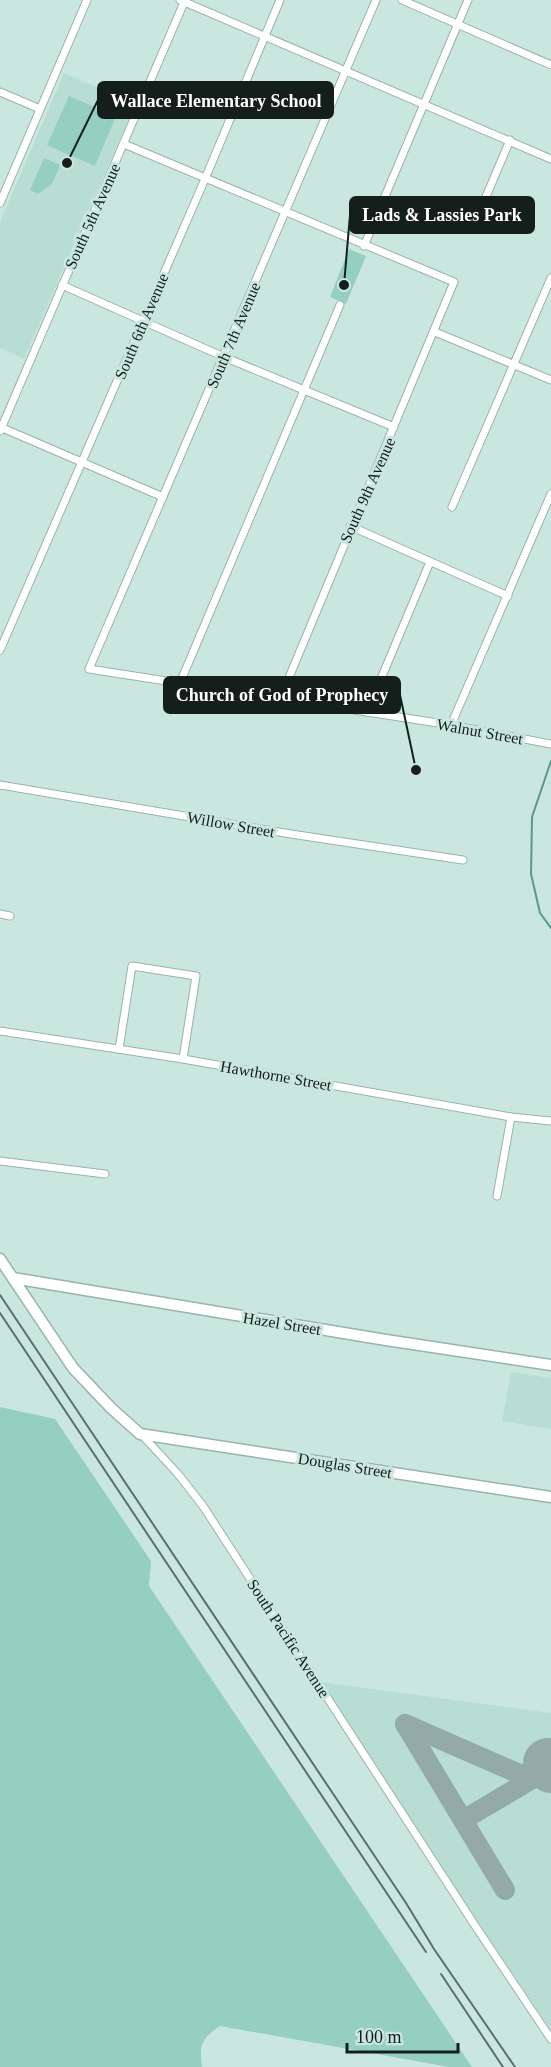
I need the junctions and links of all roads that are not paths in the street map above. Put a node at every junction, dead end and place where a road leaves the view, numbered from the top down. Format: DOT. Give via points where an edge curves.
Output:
graph roads {
  1 [pos="87,0"];
  2 [pos="280,0"];
  3 [pos="376,0"];
  4 [pos="402,0"];
  5 [pos="468,0"];
  6 [pos="183,1"];
  7 [pos="457,24"];
  8 [pos="265,35"];
  9 [pos="551,64"];
  10 [pos="345,69"];
  11 [pos="0,92"];
  12 [pos="423,105"];
  13 [pos="40,109"];
  14 [pos="510,140"];
  15 [pos="124,144"];
  16 [pos="551,159"];
  17 [pos="205,179"];
  18 [pos="485,199"];
  19 [pos="0,203"];
  20 [pos="285,213"];
  21 [pos="364,246"];
  22 [pos="551,278"];
  23 [pos="62,285"];
  24 [pos="340,305"];
  25 [pos="142,321"];
  26 [pos="435,332"];
  27 [pos="224,357"];
  28 [pos="514,364"];
  29 [pos="551,380"];
  30 [pos="304,390"];
  31 [pos="394,427"];
  32 [pos="1,429"];
  33 [pos="83,462"];
  34 [pos="551,494"];
  35 [pos="163,497"];
  36 [pos="452,507"];
  37 [pos="351,526"];
  38 [pos="430,562"];
  39 [pos="508,596"];
  40 [pos="0,650"];
  41 [pos="89,669"];
  42 [pos="180,683"];
  43 [pos="280,699"];
  44 [pos="367,712"];
  45 [pos="451,725"];
  46 [pos="551,744"];
  47 [pos="0,785"];
  48 [pos="463,860"];
  49 [pos="0,914"];
  50 [pos="10,916"];
  51 [pos="0,1031"];
  52 [pos="118,1049"];
  53 [pos="183,1059"];
  54 [pos="511,1117"];
  55 [pos="551,1121"];
  56 [pos="0,1161"];
  57 [pos="105,1174"];
  58 [pos="496,1196"];
  59 [pos="0,1259"];
  60 [pos="12,1278"];
  61 [pos="551,1365"];
  62 [pos="140,1434"];
  63 [pos="551,1497"];
  64 [pos="551,2039"];
  1 -- 13 [label="street"];
  2 -- 8 [label="street, South 6th Avenue"];
  3 -- 10 [label="street, South 7th Avenue"];
  4 -- 7 [label="street"];
  5 -- 7 [label="street"];
  6 -- 8 [label="street"];
  6 -- 15 [label="street, South 5th Avenue"];
  7 -- 9 [label="street"];
  7 -- 12 [label="street"];
  8 -- 10 [label="street"];
  8 -- 17 [label="street, South 6th Avenue"];
  10 -- 12 [label="street"];
  10 -- 20 [label="street, South 7th Avenue"];
  11 -- 13 [label="street"];
  12 -- 14 [label="street"];
  12 -- 21 [label="street"];
  13 -- 19 [label="street"];
  14 -- 16 [label="street"];
  14 -- 18 [label="street"];
  15 -- 17 [label="street"];
  15 -- 23 [label="street, South 5th Avenue"];
  17 -- 20 [label="street"];
  17 -- 25 [label="street, South 6th Avenue"];
  20 -- 21 [label="street"];
  20 -- 27 [label="street, South 7th Avenue"];
  21 -- 26 [label="street, South 9th Avenue" via="454,282"];
  22 -- 28 [label="street"];
  23 -- 25 [label="street"];
  23 -- 32 [label="street, South 5th Avenue"];
  24 -- 30 [label="street"];
  25 -- 27 [label="street"];
  25 -- 33 [label="street, South 6th Avenue"];
  26 -- 28 [label="street"];
  26 -- 31 [label="street, South 9th Avenue"];
  27 -- 30 [label="street"];
  27 -- 35 [label="street, South 7th Avenue"];
  28 -- 29 [label="street"];
  28 -- 36 [label="street"];
  30 -- 31 [label="street"];
  30 -- 42 [label="street"];
  31 -- 37 [label="street, South 9th Avenue"];
  32 -- 33 [label="street"];
  33 -- 35 [label="street"];
  33 -- 40 [label="street, South 6th Avenue"];
  34 -- 39 [label="street"];
  35 -- 41 [label="street, South 7th Avenue"];
  37 -- 38 [label="street"];
  37 -- 43 [label="street, South 9th Avenue"];
  38 -- 39 [label="street"];
  38 -- 44 [label="street"];
  39 -- 45 [label="street"];
  41 -- 42 [label="street, Walnut Street"];
  42 -- 43 [label="street, Walnut Street"];
  43 -- 44 [label="street, Walnut Street"];
  44 -- 45 [label="street, Walnut Street"];
  45 -- 46 [label="street, Walnut Street"];
  47 -- 48 [label="street, Willow Street"];
  49 -- 50 [label="street"];
  51 -- 52 [label="street, Hawthorne Street"];
  52 -- 53 [label="street, Hawthorne Street"];
  52 -- 53 [label="street" via="132,966 153,969 196,976"];
  53 -- 54 [label="street, Hawthorne Street"];
  54 -- 55 [label="street, Hawthorne Street"];
  54 -- 58 [label="street"];
  56 -- 57 [label="street"];
  59 -- 60 [label="street, South Pacific Avenue"];
  60 -- 61 [label="street, Hazel Street"];
  60 -- 62 [label="street, South Pacific Avenue" via="73,1368"];
  62 -- 63 [label="street, Douglas Street"];
  62 -- 64 [label="street, South Pacific Avenue" via="203,1506"];
}
